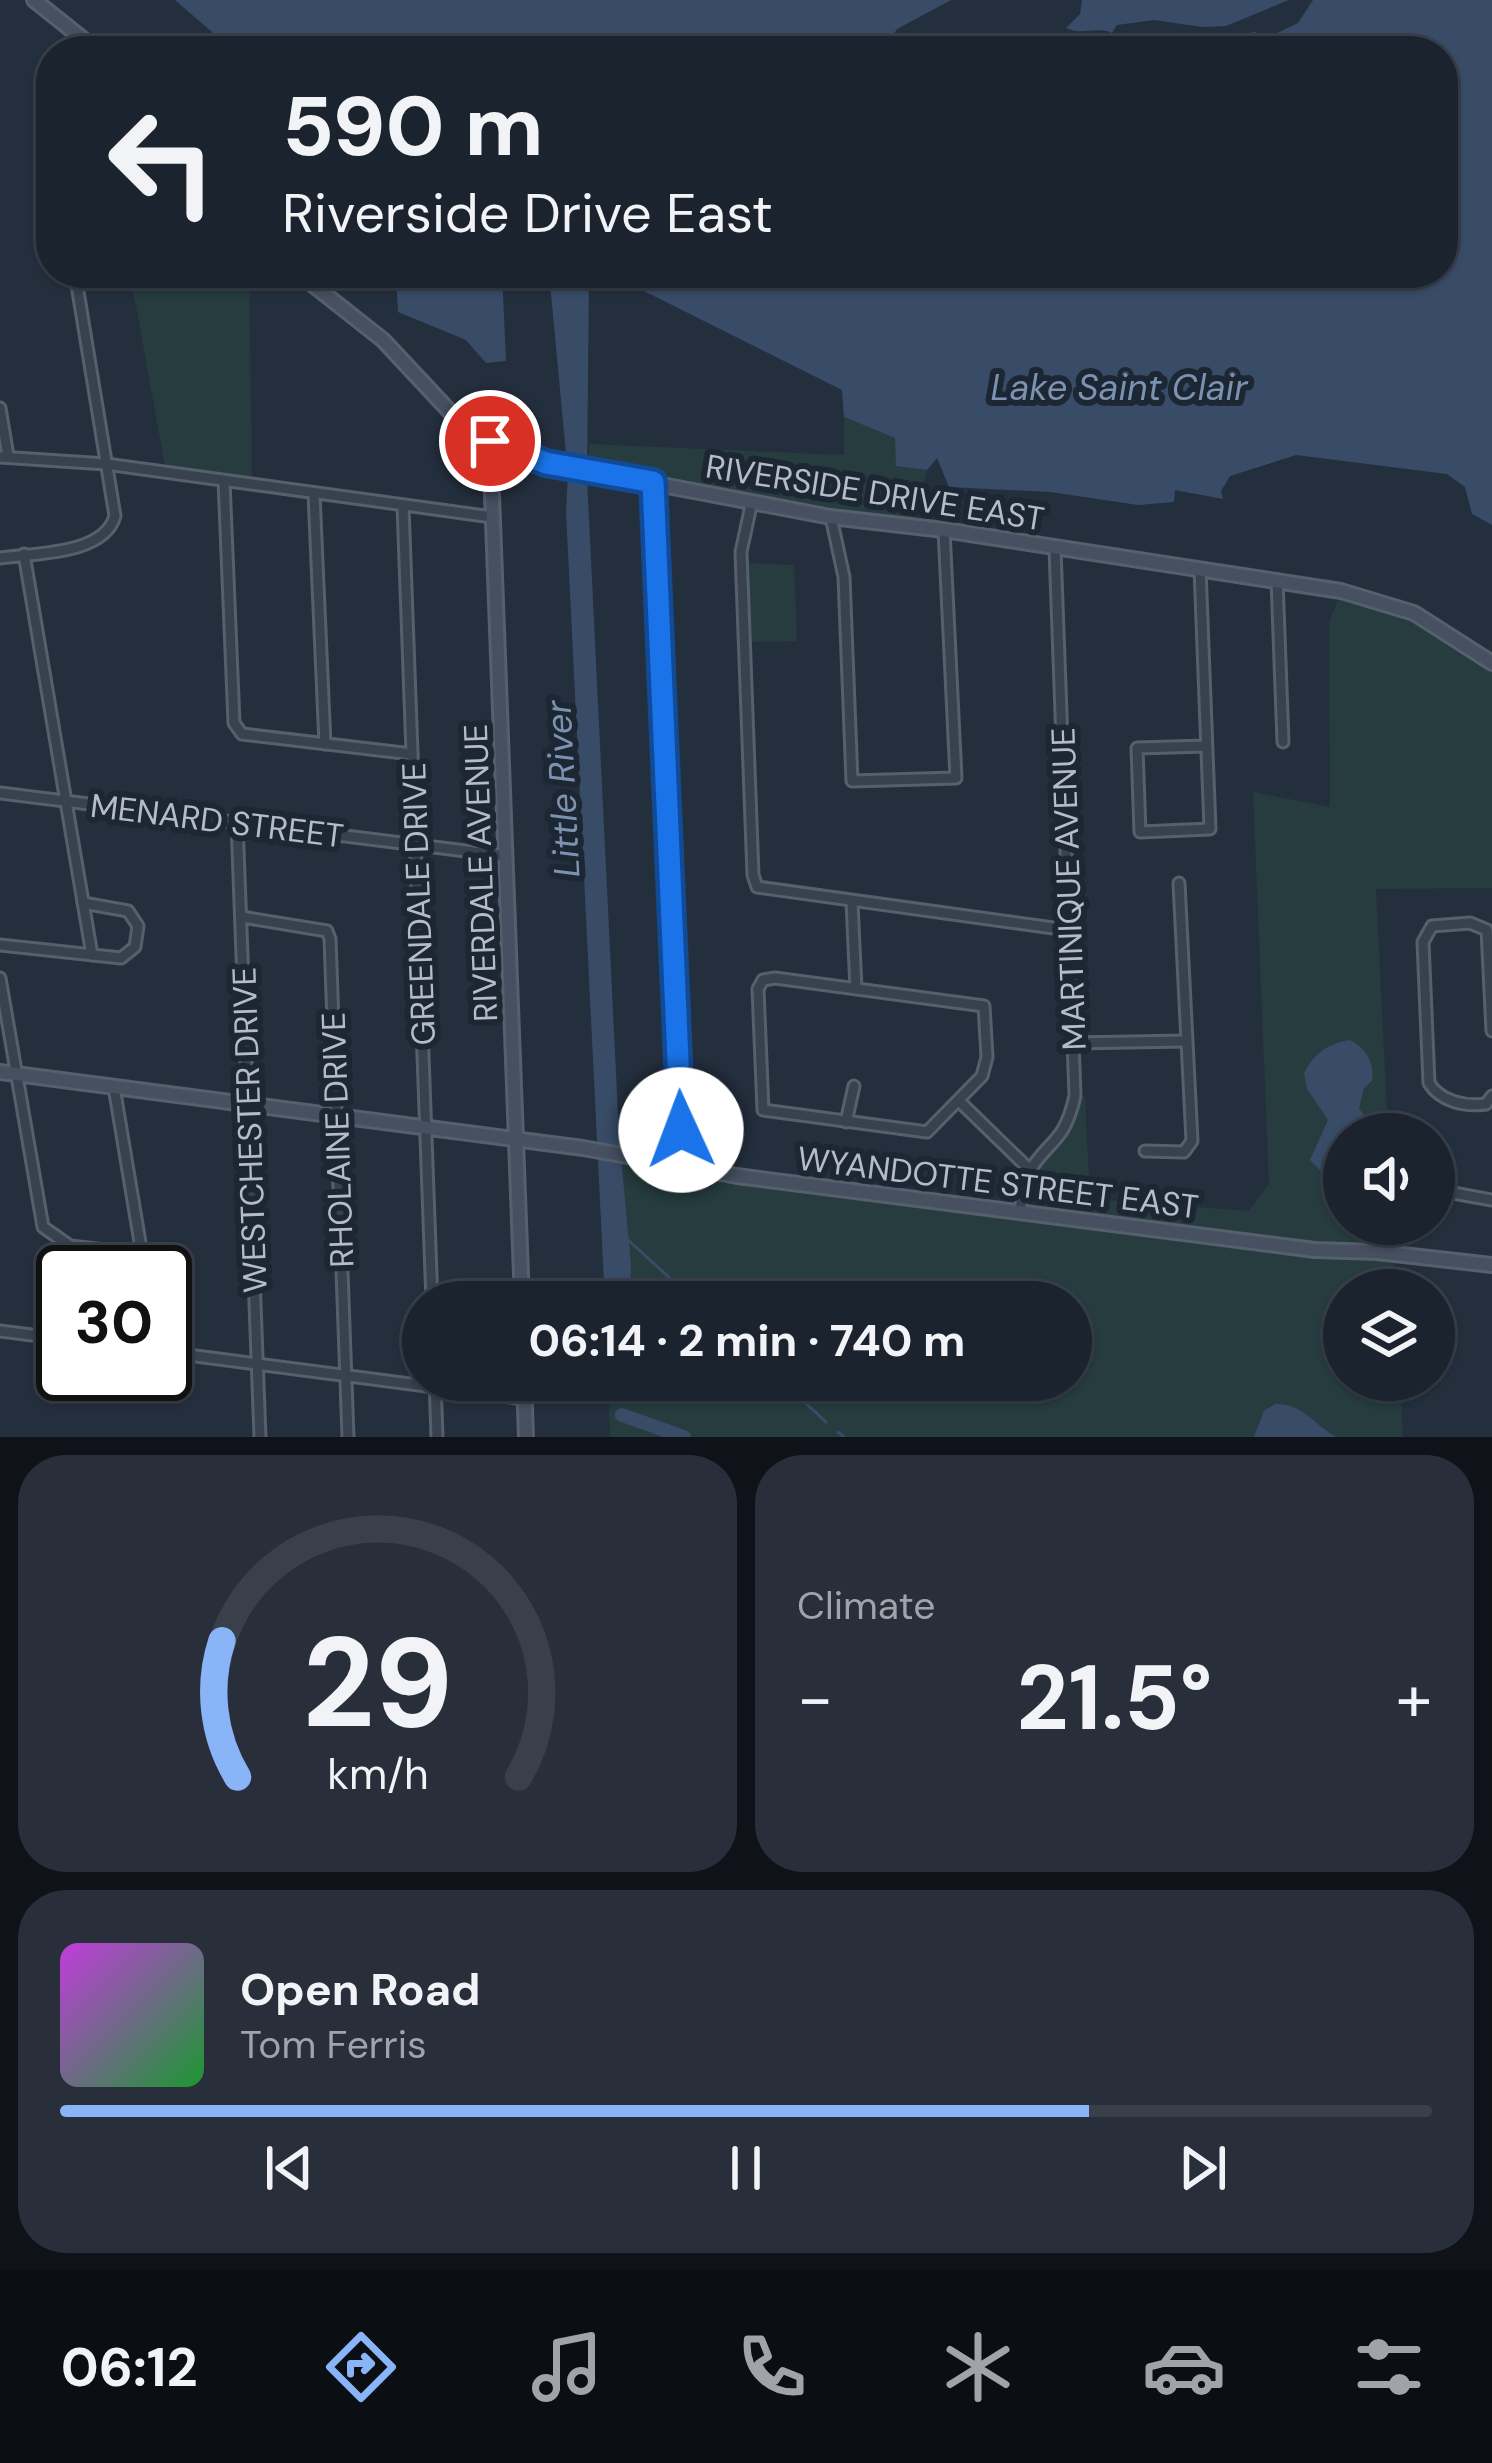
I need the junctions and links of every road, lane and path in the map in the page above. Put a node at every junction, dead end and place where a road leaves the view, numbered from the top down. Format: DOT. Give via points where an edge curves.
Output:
graph roads {
  1 [pos="34,0"];
  2 [pos="79,36"];
  3 [pos="77,288"];
  4 [pos="316,288"];
  5 [pos="316,288"];
  6 [pos="370,339"];
  7 [pos="0,408"];
  8 [pos="490,441"];
  9 [pos="524,456"];
  10 [pos="4,457"];
  11 [pos="106,464"];
  12 [pos="224,481"];
  13 [pos="653,482"];
  14 [pos="492,488"];
  15 [pos="314,494"];
  16 [pos="752,501"];
  17 [pos="404,506"];
  18 [pos="492,517"];
  19 [pos="831,517"];
  20 [pos="944,530"];
  21 [pos="1055,549"];
  22 [pos="24,554"];
  23 [pos="0,558"];
  24 [pos="1200,569"];
  25 [pos="1276,580"];
  26 [pos="1492,663"];
  27 [pos="1283,742"];
  28 [pos="325,744"];
  29 [pos="1206,746"];
  30 [pos="412,754"];
  31 [pos="0,793"];
  32 [pos="66,800"];
  33 [pos="237,822"];
  34 [pos="416,845"];
  35 [pos="506,856"];
  36 [pos="1179,883"];
  37 [pos="852,902"];
  38 [pos="83,904"];
  39 [pos="242,917"];
  40 [pos="1068,930"];
  41 [pos="0,945"];
  42 [pos="92,956"];
  43 [pos="0,978"];
  44 [pos="856,989"];
  45 [pos="1492,992"];
  46 [pos="1492,1031"];
  47 [pos="1185,1041"];
  48 [pos="1074,1043"];
  49 [pos="8,1073"];
  50 [pos="854,1086"];
  51 [pos="114,1087"];
  52 [pos="1492,1096"];
  53 [pos="959,1101"];
  54 [pos="248,1105"];
  55 [pos="337,1116"];
  56 [pos="846,1122"];
  57 [pos="427,1128"];
  58 [pos="681,1130"];
  59 [pos="516,1139"];
  60 [pos="1145,1151"];
  61 [pos="1030,1170"];
  62 [pos="1455,1193"];
  63 [pos="1492,1199"];
  64 [pos="1020,1211"];
  65 [pos="69,1245"];
  66 [pos="140,1245"];
  67 [pos="1492,1265"];
  68 [pos="431,1281"];
  69 [pos="521,1281"];
  70 [pos="0,1330"];
  71 [pos="36,1335"];
  72 [pos="192,1355"];
  73 [pos="257,1363"];
  74 [pos="345,1375"];
  75 [pos="402,1381"];
  76 [pos="436,1401"];
  77 [pos="525,1401"];
  78 [pos="260,1437"];
  79 [pos="348,1437"];
  80 [pos="437,1437"];
  81 [pos="526,1437"];
  1 -- 2 [label="street"];
  3 -- 11 [label="street"];
  4 -- 6 [label="street"];
  5 -- 8 [label="street, RIVERSIDE DRIVE EAST"];
  7 -- 10 [label="street"];
  8 -- 9 [label="street, RIVERSIDE DRIVE EAST"];
  8 -- 14 [label="street, RIVERDALE AVENUE"];
  9 -- 13 [label="street, RIVERSIDE DRIVE EAST"];
  9 -- 14 [label="street" via="500,469"];
  10 -- 11 [label="street"];
  11 -- 12 [label="street"];
  11 -- 22 [label="street" via="115,516 104,537"];
  12 -- 15 [label="street"];
  12 -- 28 [label="street" via="234,723 242,734"];
  13 -- 16 [label="street, RIVERSIDE DRIVE EAST"];
  13 -- 58 [label="street"];
  14 -- 18 [label="street, RIVERDALE AVENUE"];
  15 -- 17 [label="street"];
  15 -- 28 [label="street"];
  16 -- 19 [label="street, RIVERSIDE DRIVE EAST"];
  16 -- 37 [label="street" via="741,552 753,875 757,886"];
  17 -- 18 [label="street"];
  17 -- 30 [label="street, GREENDALE DRIVE"];
  18 -- 35 [label="street, RIVERDALE AVENUE"];
  19 -- 20 [label="street, RIVERSIDE DRIVE EAST"];
  19 -- 20 [label="street" via="844,578 852,782 956,778"];
  20 -- 21 [label="street, RIVERSIDE DRIVE EAST"];
  21 -- 24 [label="street, RIVERSIDE DRIVE EAST"];
  21 -- 40 [label="street, MARTINIQUE AVENUE"];
  22 -- 23 [label="street"];
  22 -- 32 [label="street"];
  24 -- 25 [label="street, RIVERSIDE DRIVE EAST"];
  24 -- 29 [label="street"];
  25 -- 26 [label="street, RIVERSIDE DRIVE EAST" via="1397,605"];
  25 -- 27 [label="street"];
  28 -- 30 [label="street"];
  29 -- 29 [label="street" via="1137,748 1140,832 1210,829"];
  30 -- 34 [label="street, GREENDALE DRIVE"];
  31 -- 32 [label="street, MENARD STREET"];
  32 -- 33 [label="street, MENARD STREET"];
  32 -- 38 [label="street"];
  33 -- 34 [label="street, MENARD STREET"];
  33 -- 39 [label="street, WESTCHESTER DRIVE"];
  34 -- 35 [label="street, MENARD STREET"];
  34 -- 57 [label="street, GREENDALE DRIVE"];
  35 -- 59 [label="street, RIVERDALE AVENUE"];
  36 -- 47 [label="street"];
  37 -- 40 [label="street"];
  37 -- 44 [label="street"];
  38 -- 42 [label="street"];
  38 -- 42 [label="street" via="128,911 138,926 122,958"];
  39 -- 54 [label="street, WESTCHESTER DRIVE"];
  39 -- 55 [label="street, RHOLAINE DRIVE" via="327,931"];
  40 -- 48 [label="street, MARTINIQUE AVENUE"];
  41 -- 42 [label="street"];
  43 -- 49 [label="street"];
  44 -- 53 [label="street" via="984,1006 982,1076"];
  44 -- 56 [label="street" via="775,978 758,989 763,1110"];
  45 -- 46 [label="street"];
  45 -- 52 [label="street" via="1487,930 1432,926 1424,942 1429,1083 1445,1099 1476,1105"];
  47 -- 48 [label="street"];
  47 -- 60 [label="street" via="1192,1142 1184,1152"];
  48 -- 61 [label="street, MARTINIQUE AVENUE" via="1070,1119"];
  49 -- 51 [label="street, WYANDOTTE STREET EAST"];
  49 -- 65 [label="street" via="43,1226"];
  50 -- 56 [label="street"];
  51 -- 54 [label="street, WYANDOTTE STREET EAST"];
  51 -- 66 [label="street"];
  53 -- 56 [label="street" via="927,1132"];
  53 -- 61 [label="street"];
  54 -- 55 [label="street, WYANDOTTE STREET EAST"];
  54 -- 73 [label="street, WESTCHESTER DRIVE"];
  55 -- 57 [label="street, WYANDOTTE STREET EAST"];
  55 -- 74 [label="street, RHOLAINE DRIVE"];
  57 -- 59 [label="street, WYANDOTTE STREET EAST"];
  57 -- 68 [label="street, GREENDALE DRIVE"];
  59 -- 64 [label="street, WYANDOTTE STREET EAST"];
  59 -- 69 [label="street, RIVERDALE AVENUE"];
  61 -- 64 [label="street, MARTINIQUE AVENUE"];
  62 -- 63 [label="street"];
  64 -- 67 [label="street, WYANDOTTE STREET EAST"];
  70 -- 71 [label="street"];
  72 -- 73 [label="street"];
  73 -- 74 [label="street"];
  73 -- 78 [label="street, WESTCHESTER DRIVE"];
  74 -- 75 [label="street"];
  74 -- 79 [label="street, RHOLAINE DRIVE"];
  76 -- 80 [label="street"];
  77 -- 81 [label="street"];
}
